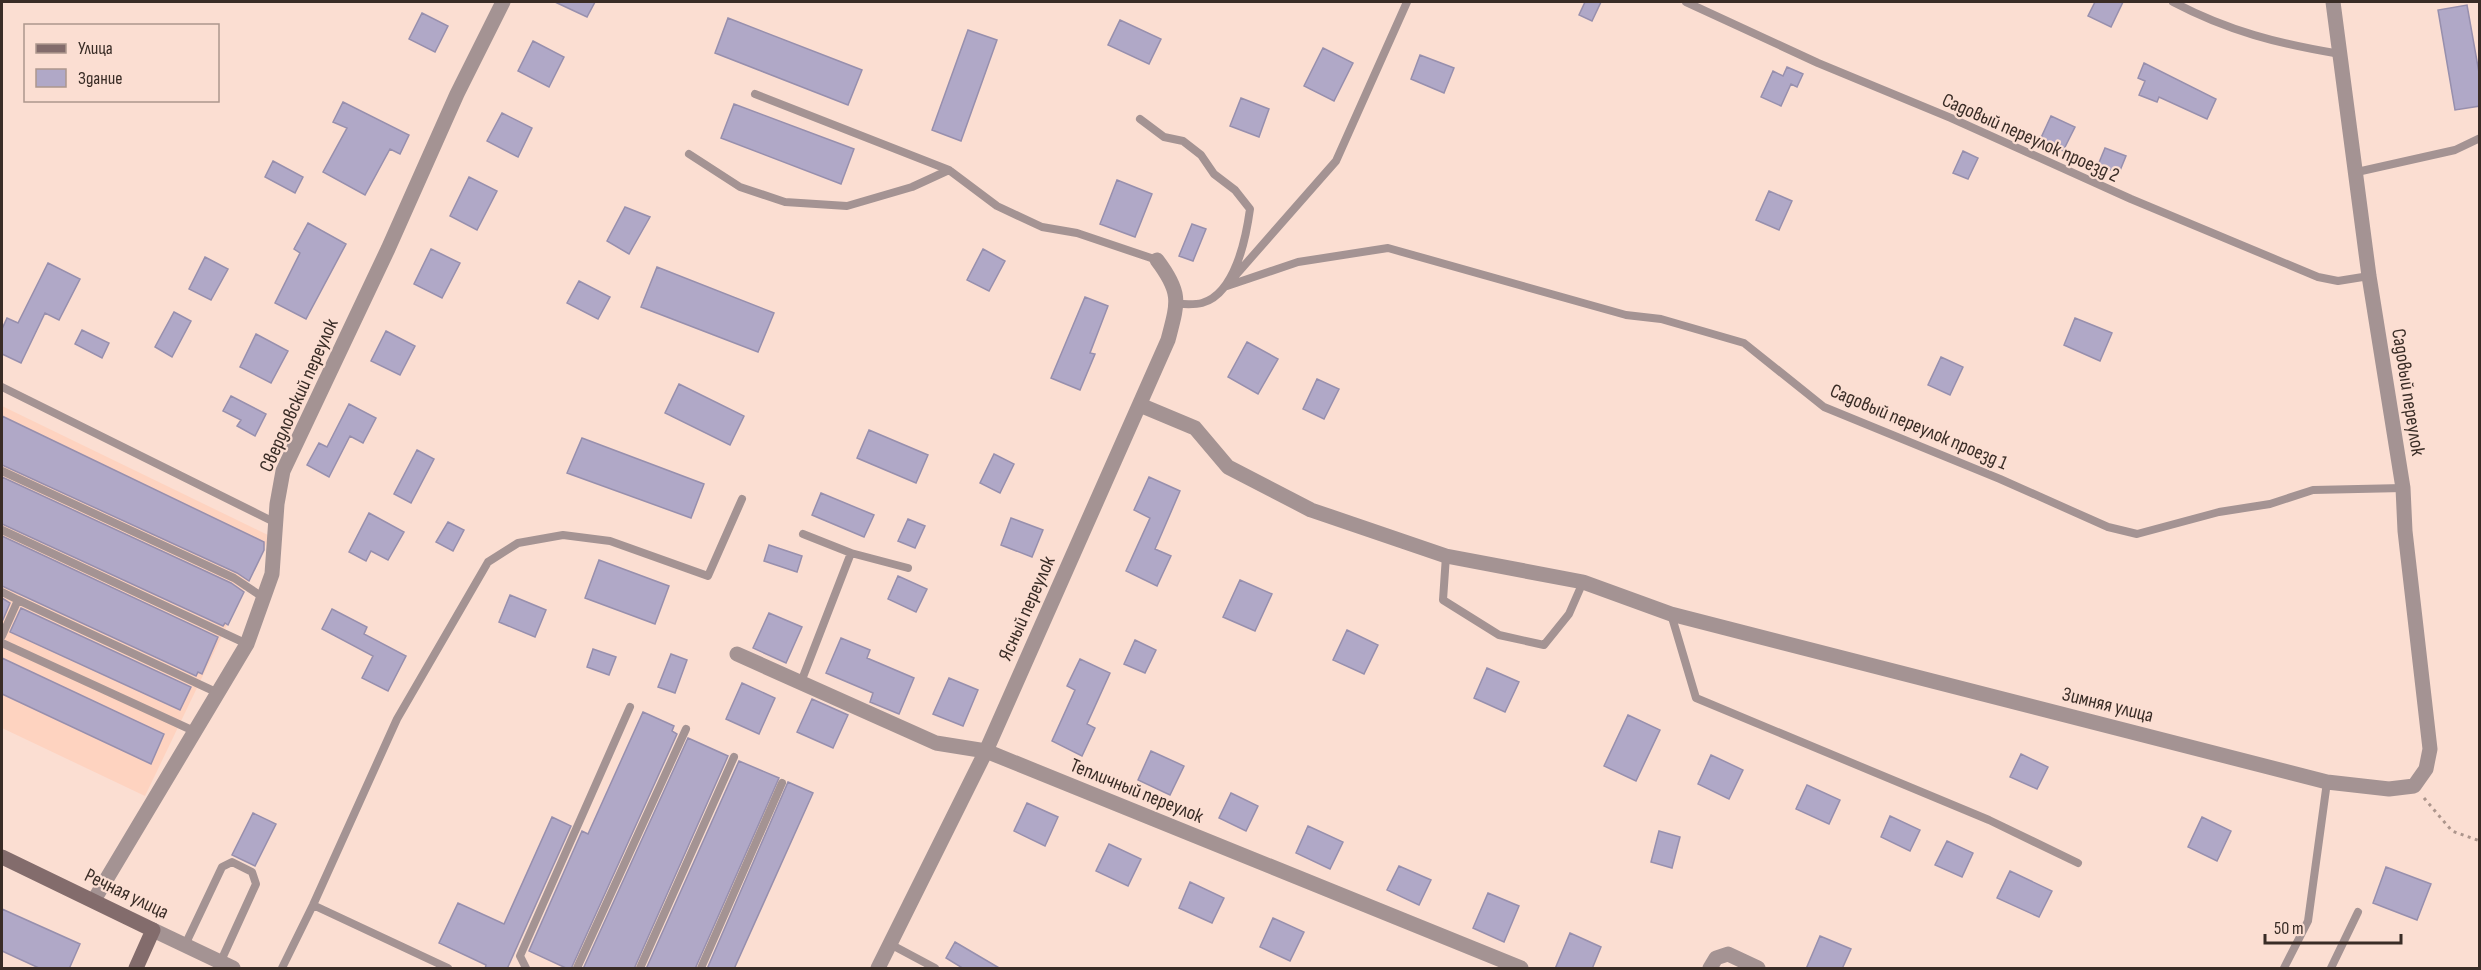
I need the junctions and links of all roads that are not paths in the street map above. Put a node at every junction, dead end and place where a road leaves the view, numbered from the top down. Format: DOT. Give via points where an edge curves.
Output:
graph roads {
  1 [pos="503,2"];
  2 [pos="1407,2"];
  3 [pos="1686,2"];
  4 [pos="2173,2"];
  5 [pos="2333,2"];
  6 [pos="2340,54"];
  7 [pos="755,94"];
  8 [pos="1140,119"];
  9 [pos="2480,138"];
  10 [pos="689,154"];
  11 [pos="949,170"];
  12 [pos="2357,172"];
  13 [pos="1157,260"];
  14 [pos="2369,276"];
  15 [pos="1227,286"];
  16 [pos="1178,304"];
  17 [pos="2,387"];
  18 [pos="1140,405"];
  19 [pos="2,471"];
  20 [pos="2403,488"];
  21 [pos="742,499"];
  22 [pos="276,523"];
  23 [pos="2,530"];
  24 [pos="802,534"];
  25 [pos="851,553"];
  26 [pos="1446,556"];
  27 [pos="908,568"];
  28 [pos="1583,582"];
  29 [pos="2,592"];
  30 [pos="264,598"];
  31 [pos="18,600"];
  32 [pos="1671,614"];
  33 [pos="2,636"];
  34 [pos="2,643"];
  35 [pos="247,644"];
  36 [pos="737,654"];
  37 [pos="801,682"];
  38 [pos="219,693"];
  39 [pos="630,707"];
  40 [pos="686,729"];
  41 [pos="196,732"];
  42 [pos="986,751"];
  43 [pos="734,757"];
  44 [pos="2328,782"];
  45 [pos="782,783"];
  46 [pos="2414,786"];
  47 [pos="2,857"];
  48 [pos="2078,863"];
  49 [pos="94,900"];
  50 [pos="313,905"];
  51 [pos="2358,912"];
  52 [pos="153,930"];
  53 [pos="890,944"];
  54 [pos="185,945"];
  55 [pos="227,966"];
  56 [pos="135,969"];
  57 [pos="282,969"];
  58 [pos="448,969"];
  59 [pos="526,969"];
  60 [pos="577,969"];
  61 [pos="640,969"];
  62 [pos="701,969"];
  63 [pos="878,969"];
  64 [pos="935,969"];
  65 [pos="1521,969"];
  66 [pos="1710,969"];
  67 [pos="1758,969"];
  68 [pos="2284,969"];
  69 [pos="2331,969"];
  1 -- 22 [label="street, Свердловский переулок" via="283,471"];
  2 -- 15 [label="lane" via="1336,161"];
  3 -- 14 [label="lane, Садовый переулок проезд 2" via="1818,63 2318,277 2338,281"];
  4 -- 6 [label="lane" via="2253,36"];
  5 -- 6 [label="street, Садовый переулок"];
  6 -- 12 [label="street, Садовый переулок"];
  7 -- 11 [label="lane"];
  8 -- 15 [label="lane" via="1164,137 1183,141 1201,155 1214,174 1235,190 1250,209 1246,240"];
  9 -- 12 [label="lane" via="2455,150"];
  10 -- 11 [label="lane" via="740,188 785,202 837,206 912,187"];
  11 -- 13 [label="lane" via="997,206 1042,227 1077,233"];
  12 -- 14 [label="street, Садовый переулок"];
  13 -- 16 [label="street" via="1171,279"];
  14 -- 20 [label="street, Садовый переулок"];
  15 -- 16 [label="lane" via="1203,303"];
  15 -- 20 [label="lane, Садовый переулок проезд 1" via="1298,262 1389,248 1626,315 1692,327 1744,343 1824,407 2108,527 2137,534 2219,512 2270,504 2313,490"];
  16 -- 18 [label="street, Ясный переулок" via="1168,340"];
  17 -- 22 [label="lane"];
  18 -- 26 [label="street, Зимняя улица" via="1195,428 1228,467 1311,510"];
  18 -- 42 [label="street, Ясный переулок"];
  19 -- 30 [label="lane" via="234,578"];
  20 -- 46 [label="street, Садовый переулок" via="2430,749 2426,769"];
  21 -- 50 [label="lane" via="708,576 610,541 563,535 518,543 488,562 397,719"];
  22 -- 30 [label="street, Свердловский переулок" via="272,574"];
  23 -- 35 [label="lane"];
  24 -- 25 [label="lane"];
  25 -- 27 [label="lane"];
  25 -- 37 [label="lane"];
  26 -- 28 [label="street, Зимняя улица"];
  26 -- 28 [label="lane" via="1443,600 1499,635 1544,645 1569,614"];
  28 -- 32 [label="street, Зимняя улица"];
  29 -- 31 [label="lane"];
  30 -- 35 [label="street, Свердловский переулок"];
  31 -- 33 [label="lane"];
  31 -- 38 [label="lane"];
  32 -- 44 [label="street, Зимняя улица"];
  32 -- 48 [label="lane" via="1696,698 1989,820"];
  34 -- 41 [label="lane"];
  35 -- 38 [label="street, Свердловский переулок"];
  36 -- 37 [label="street, Тепличный переулок"];
  37 -- 42 [label="street, Тепличный переулок" via="936,743"];
  38 -- 41 [label="street, Свердловский переулок"];
  39 -- 59 [label="lane" via="520,956"];
  40 -- 60 [label="lane"];
  41 -- 49 [label="street, Свердловский переулок"];
  42 -- 53 [label="street, Ясный переулок"];
  42 -- 65 [label="street, Тепличный переулок"];
  43 -- 61 [label="lane"];
  44 -- 46 [label="street, Зимняя улица" via="2389,789"];
  44 -- 68 [label="lane" via="2308,921"];
  45 -- 62 [label="lane"];
  47 -- 49 [label="street, Речная улица"];
  49 -- 52 [label="street, Речная улица"];
  50 -- 57 [label="lane"];
  50 -- 58 [label="lane"];
  51 -- 69 [label="lane"];
  52 -- 54 [label="street, Речная улица"];
  52 -- 56 [label="street"];
  53 -- 63 [label="street, Ясный переулок"];
  53 -- 64 [label="lane"];
  54 -- 55 [label="street, Речная улица"];
  54 -- 55 [label="lane" via="222,867 232,862 252,872 256,884"];
  66 -- 67 [label="street" via="1716,958 1728,954"];
}
